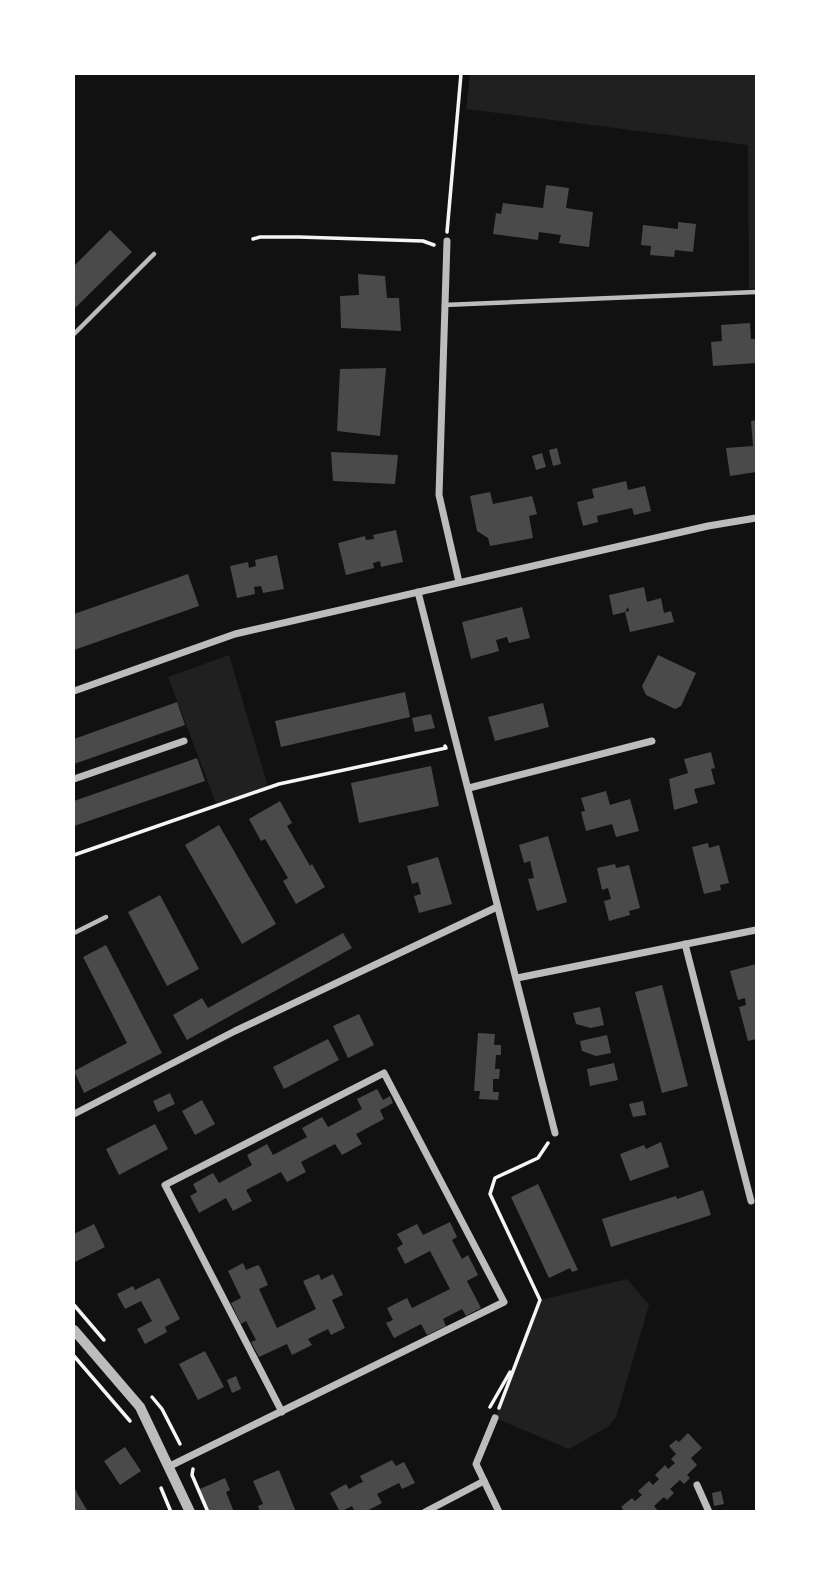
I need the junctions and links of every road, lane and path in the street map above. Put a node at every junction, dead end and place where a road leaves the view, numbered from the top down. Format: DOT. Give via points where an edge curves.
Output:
graph roads {
  1 [pos="461,74"];
  2 [pos="253,239"];
  3 [pos="446,245"];
  4 [pos="154,254"];
  5 [pos="757,292"];
  6 [pos="443,305"];
  7 [pos="74,334"];
  8 [pos="757,518"];
  9 [pos="458,582"];
  10 [pos="418,592"];
  11 [pos="74,691"];
  12 [pos="184,741"];
  13 [pos="652,741"];
  14 [pos="446,748"];
  15 [pos="74,779"];
  16 [pos="469,788"];
  17 [pos="74,855"];
  18 [pos="497,907"];
  19 [pos="106,917"];
  20 [pos="757,930"];
  21 [pos="74,933"];
  22 [pos="685,944"];
  23 [pos="517,978"];
  24 [pos="74,1114"];
  25 [pos="555,1133"];
  26 [pos="751,1202"];
  27 [pos="74,1330"];
  28 [pos="74,1356"];
  29 [pos="282,1412"];
  30 [pos="495,1418"];
  31 [pos="133,1424"];
  32 [pos="170,1466"];
  33 [pos="194,1467"];
  34 [pos="484,1481"];
  35 [pos="697,1485"];
  36 [pos="160,1486"];
  37 [pos="171,1511"];
  38 [pos="190,1511"];
  39 [pos="208,1511"];
  40 [pos="425,1511"];
  41 [pos="499,1511"];
  42 [pos="709,1511"];
  1 -- 3 [label="path"];
  2 -- 3 [label="path"];
  3 -- 6 [label="street"];
  4 -- 7 [label="lane"];
  5 -- 6 [label="lane"];
  6 -- 9 [label="street" via="439,495"];
  8 -- 9 [label="street"];
  9 -- 10 [label="street"];
  10 -- 11 [label="street" via="235,634"];
  10 -- 16 [label="street"];
  12 -- 15 [label="street"];
  13 -- 16 [label="street"];
  14 -- 17 [label="path" via="279,784"];
  16 -- 18 [label="street"];
  18 -- 23 [label="street"];
  18 -- 24 [label="street"];
  19 -- 21 [label="lane"];
  20 -- 22 [label="street"];
  22 -- 23 [label="street"];
  22 -- 26 [label="street"];
  23 -- 25 [label="street"];
  25 -- 30 [label="path" via="538,1158 495,1178 491,1194 540,1300"];
  27 -- 32 [label="street" via="140,1407"];
  28 -- 31 [label="path"];
  29 -- 29 [label="street" via="505,1301 384,1073 165,1185"];
  29 -- 32 [label="street"];
  30 -- 34 [label="street" via="477,1464"];
  32 -- 38 [label="street"];
  33 -- 39 [label="path" via="192,1475"];
  34 -- 40 [label="street"];
  34 -- 41 [label="street"];
  35 -- 42 [label="street"];
  36 -- 37 [label="path"];
}
